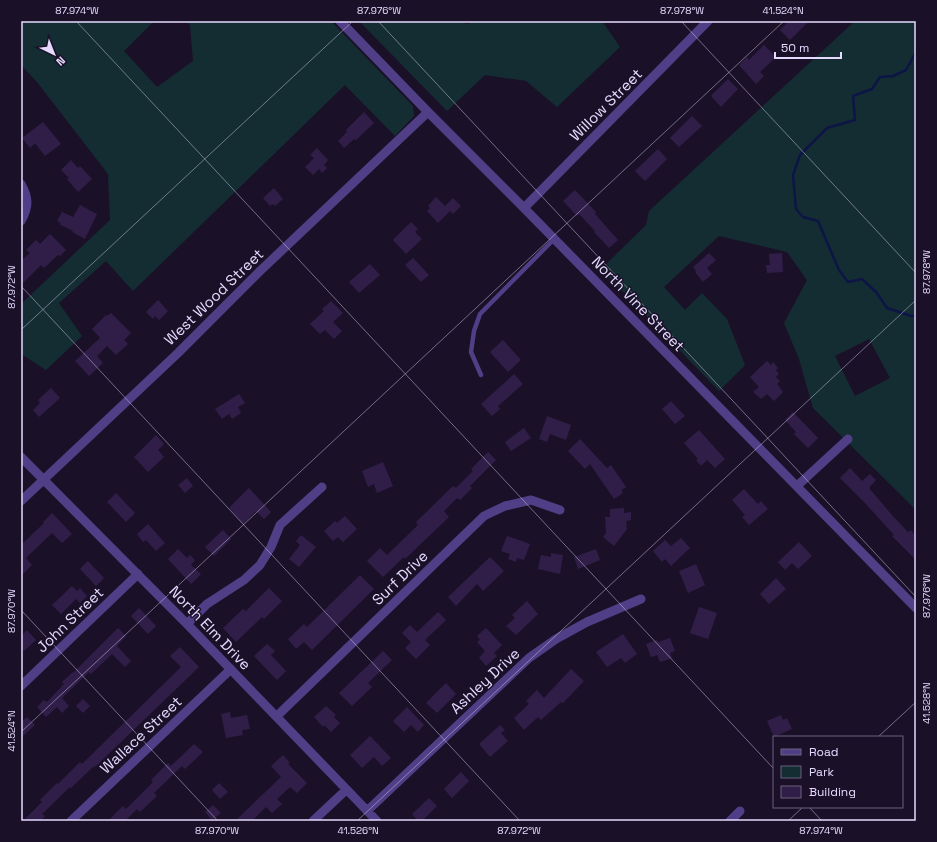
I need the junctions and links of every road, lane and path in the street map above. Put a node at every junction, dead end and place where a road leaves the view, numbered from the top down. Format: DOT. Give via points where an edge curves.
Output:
graph roads {
  1 [pos="340,21"];
  2 [pos="708,21"];
  3 [pos="428,112"];
  4 [pos="21,184"];
  5 [pos="524,208"];
  6 [pos="21,221"];
  7 [pos="554,239"];
  8 [pos="481,375"];
  9 [pos="848,439"];
  10 [pos="21,457"];
  11 [pos="43,480"];
  12 [pos="797,486"];
  13 [pos="322,487"];
  14 [pos="21,501"];
  15 [pos="560,510"];
  16 [pos="138,574"];
  17 [pos="641,599"];
  18 [pos="916,608"];
  19 [pos="187,624"];
  20 [pos="231,670"];
  21 [pos="21,686"];
  22 [pos="277,716"];
  23 [pos="346,790"];
  24 [pos="368,811"];
  25 [pos="740,811"];
  26 [pos="71,821"];
  27 [pos="312,821"];
  28 [pos="377,821"];
  29 [pos="730,821"];
  1 -- 3 [label="street, North Vine Street"];
  2 -- 5 [label="street, Willow Street"];
  3 -- 5 [label="street, North Vine Street"];
  3 -- 11 [label="street, West Wood Street"];
  4 -- 6 [label="street" via="28,206"];
  5 -- 7 [label="street, North Vine Street"];
  7 -- 8 [label="lane" via="480,314 471,352"];
  7 -- 12 [label="street, North Vine Street"];
  9 -- 12 [label="street"];
  10 -- 11 [label="street, North Elm Drive"];
  11 -- 14 [label="street, West Wood Street"];
  11 -- 16 [label="street, North Elm Drive"];
  12 -- 18 [label="street, North Vine Street"];
  13 -- 19 [label="street" via="280,525 260,565 244,580 207,604"];
  15 -- 22 [label="street, Surf Drive" via="531,500 505,506 484,516"];
  16 -- 19 [label="street, North Elm Drive"];
  16 -- 21 [label="street, John Street"];
  17 -- 24 [label="street, Ashley Drive" via="588,622 556,639 529,658"];
  19 -- 20 [label="street, North Elm Drive"];
  20 -- 22 [label="street, North Elm Drive"];
  20 -- 26 [label="street, Wallace Street"];
  22 -- 23 [label="street, North Elm Drive"];
  23 -- 24 [label="street, North Elm Drive"];
  23 -- 27 [label="street"];
  24 -- 28 [label="street, North Elm Drive"];
  25 -- 29 [label="street"];
}
